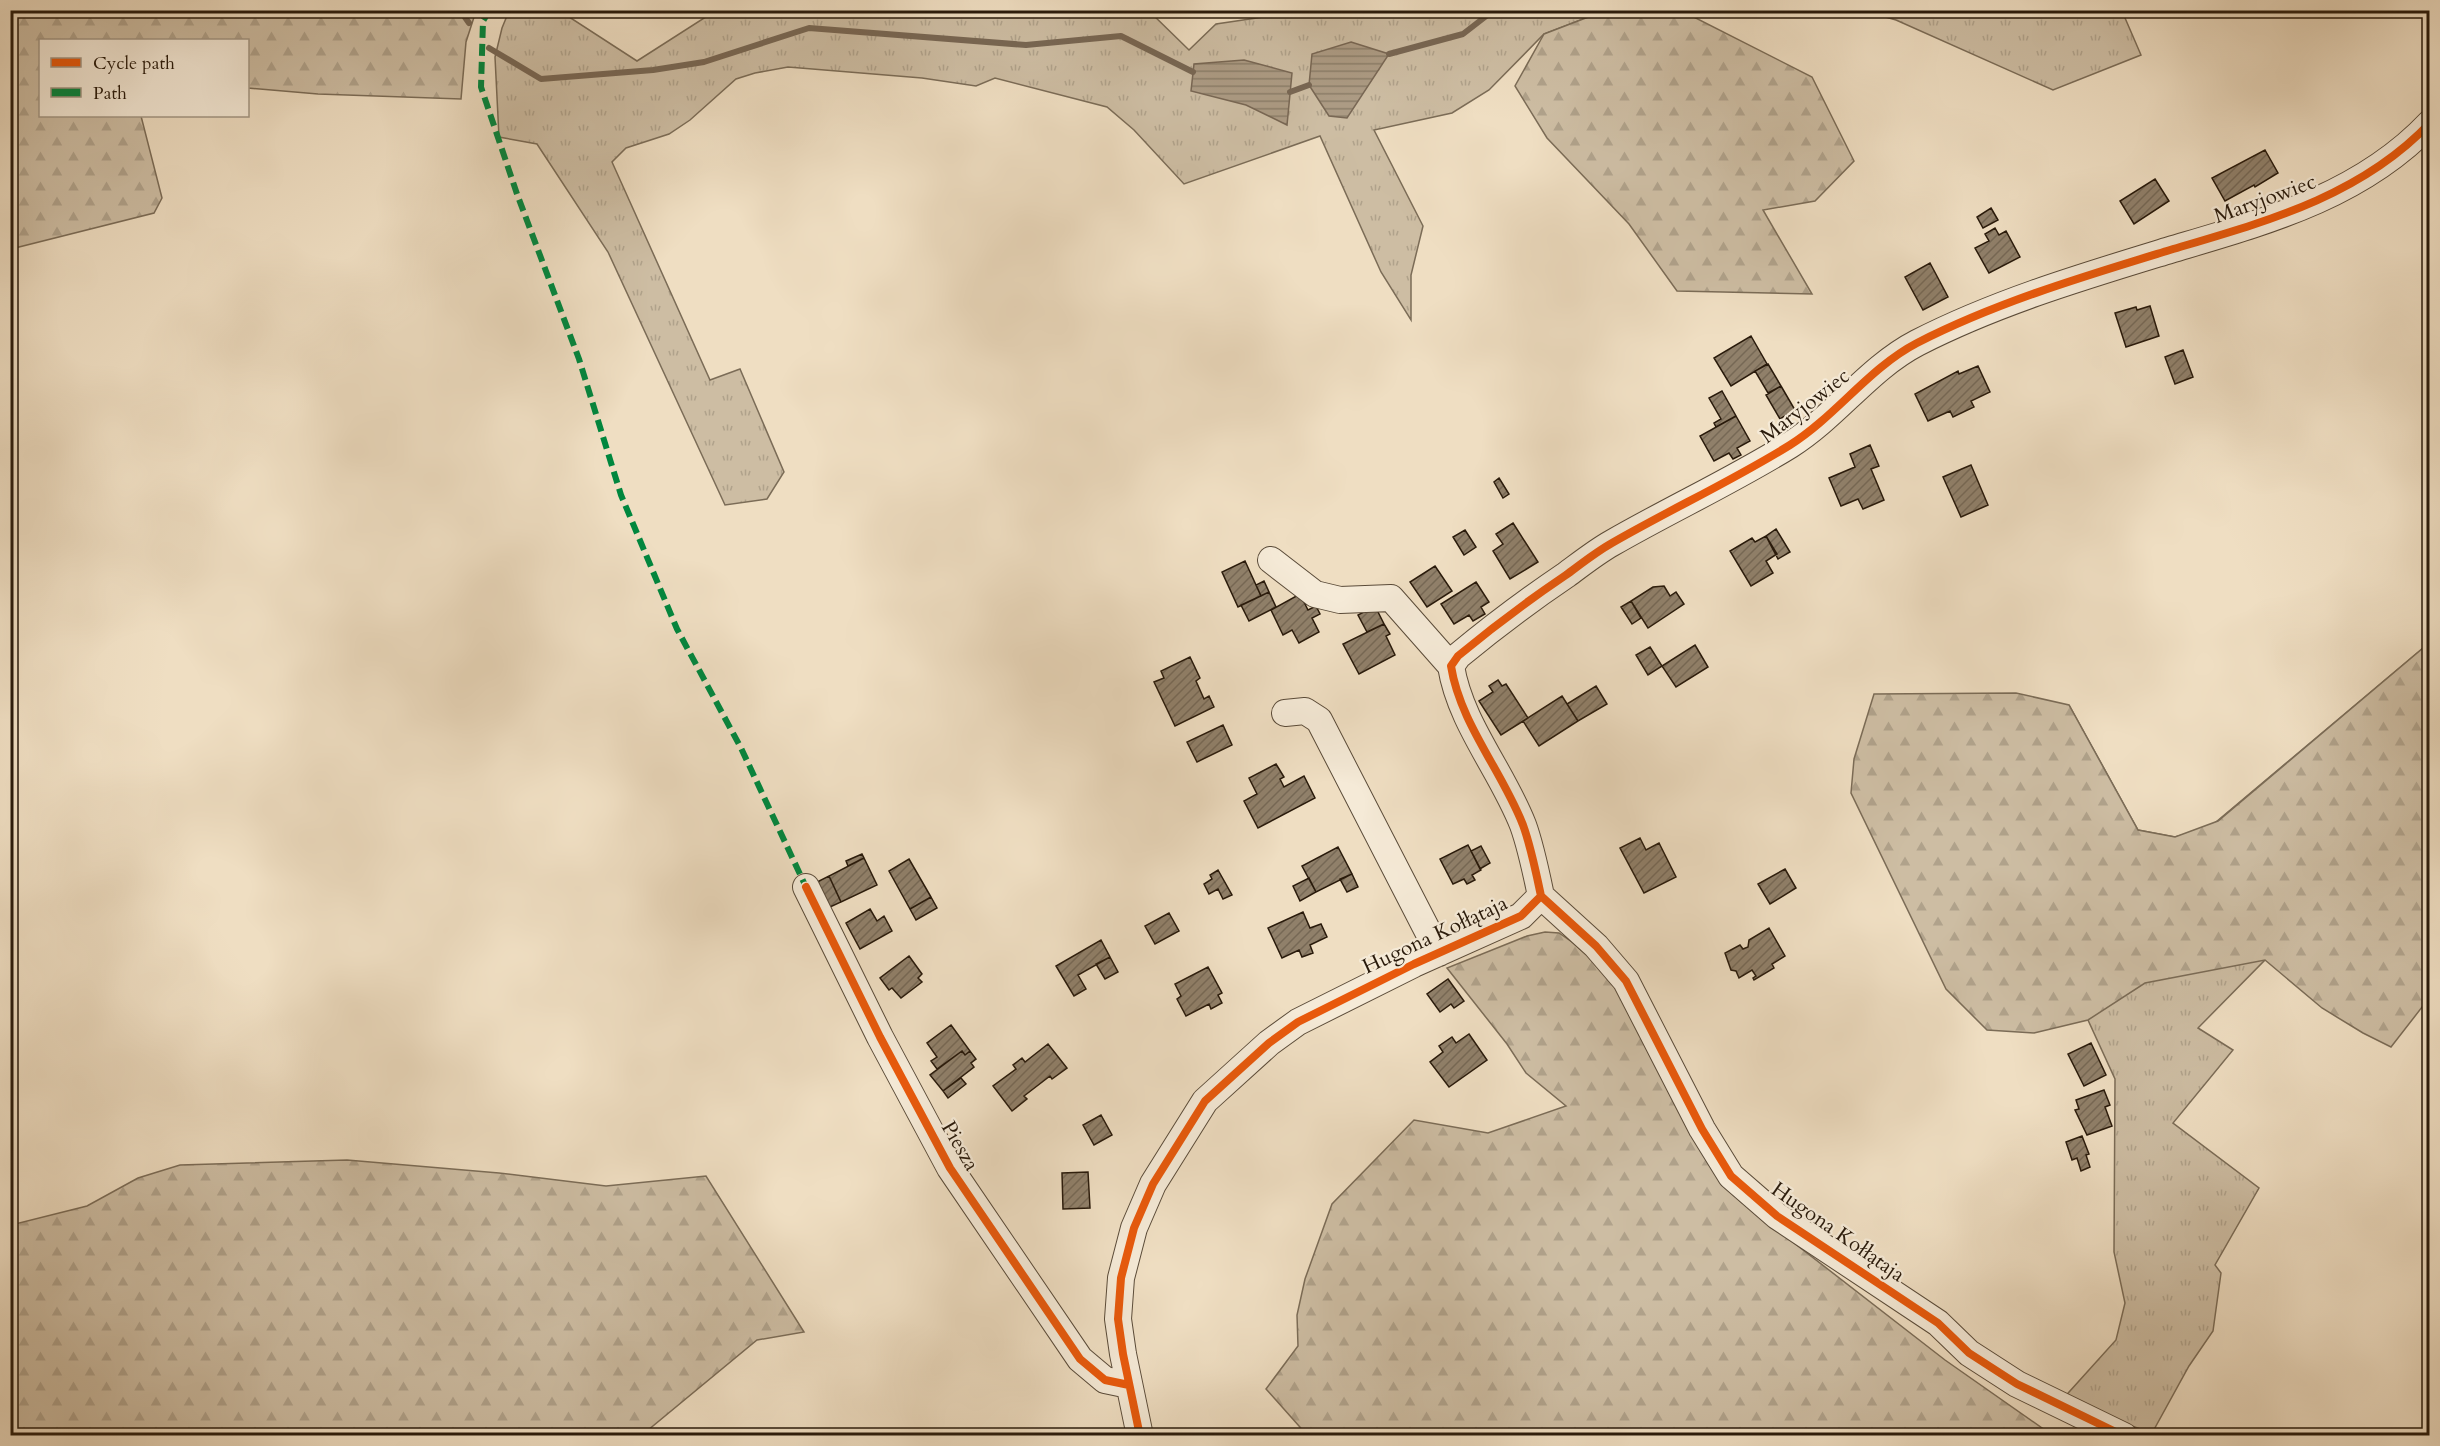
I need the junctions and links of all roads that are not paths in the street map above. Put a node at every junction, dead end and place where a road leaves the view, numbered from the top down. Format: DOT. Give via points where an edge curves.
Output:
graph roads {
  1 [pos="2430,123"];
  2 [pos="1271,560"];
  3 [pos="1451,666"];
  4 [pos="1285,713"];
  5 [pos="806,887"];
  6 [pos="1541,896"];
  7 [pos="1439,953"];
  8 [pos="1129,1385"];
  9 [pos="1140,1436"];
  10 [pos="2124,1436"];
  1 -- 3 [label="street, Maryjowiec" via="2376,170 2307,206 2076,279 1915,344 1792,443 1610,544 1523,605 1458,656"];
  2 -- 3 [label="street" via="1315,594 1340,600 1391,598"];
  3 -- 6 [label="street" via="1479,740 1522,824"];
  4 -- 7 [label="street" via="1305,711 1319,720"];
  5 -- 8 [label="street, Piesza" via="950,1168 1080,1359 1105,1380"];
  6 -- 7 [label="street, Hugona Kołłątaja" via="1521,916"];
  6 -- 10 [label="street, Hugona Kołłątaja" via="1596,946 1626,981 1702,1129 1731,1176 1776,1216 1938,1323 1969,1353 2017,1384"];
  7 -- 8 [label="street, Hugona Kołłątaja" via="1298,1022 1205,1101 1153,1184 1134,1228 1121,1278 1118,1319"];
  8 -- 9 [label="street, Hugona Kołłątaja"];
}
